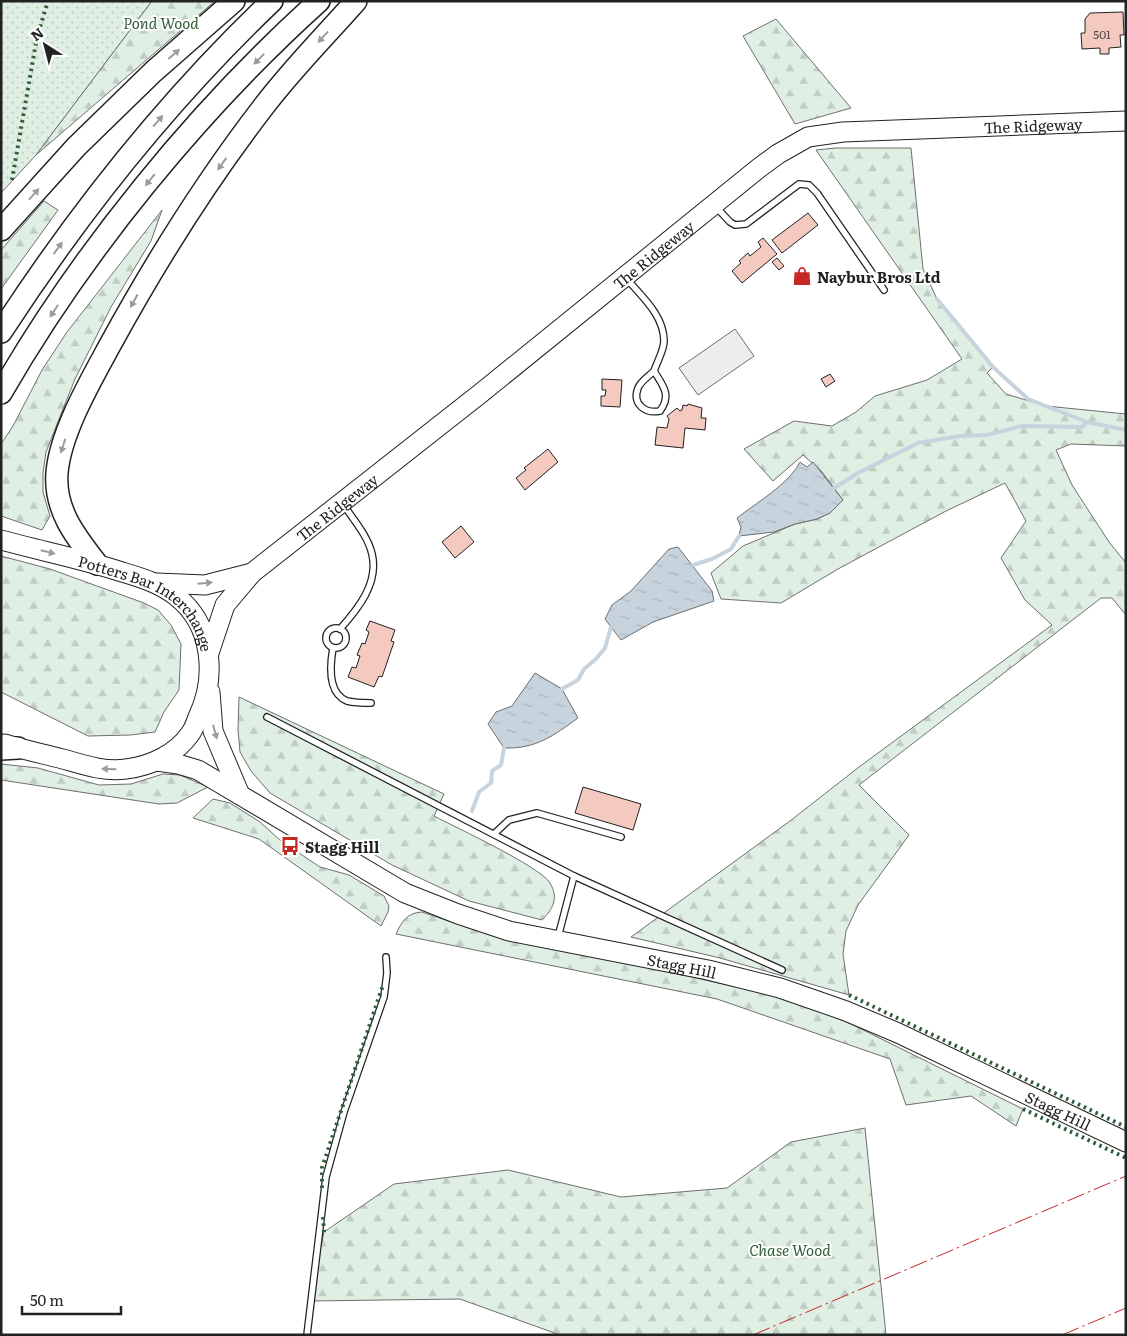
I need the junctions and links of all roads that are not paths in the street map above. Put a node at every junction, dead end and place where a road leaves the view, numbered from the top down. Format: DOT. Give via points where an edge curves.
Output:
graph roads {
  1 [pos="234,1"];
  2 [pos="272,1"];
  3 [pos="319,1"];
  4 [pos="356,1"];
  5 [pos="1126,121"];
  6 [pos="713,204"];
  7 [pos="1,230"];
  8 [pos="624,276"];
  9 [pos="884,290"];
  10 [pos="1,332"];
  11 [pos="654,370"];
  12 [pos="1,393"];
  13 [pos="342,502"];
  14 [pos="1,540"];
  15 [pos="97,564"];
  16 [pos="252,573"];
  17 [pos="157,583"];
  18 [pos="340,629"];
  19 [pos="333,648"];
  20 [pos="209,653"];
  21 [pos="209,684"];
  22 [pos="371,703"];
  23 [pos="267,717"];
  24 [pos="7,746"];
  25 [pos="157,761"];
  26 [pos="240,795"];
  27 [pos="494,834"];
  28 [pos="621,837"];
  29 [pos="574,876"];
  30 [pos="558,941"];
  31 [pos="386,957"];
  32 [pos="782,970"];
  33 [pos="1126,1142"];
  34 [pos="307,1335"];
  7 -- 1 [label="highway, one-way" via="76,147 153,72"];
  10 -- 2 [label="highway, one-way" via="57,249 117,170 187,88"];
  3 -- 12 [label="highway, one-way" via="227,93 141,192 92,255"];
  4 -- 15 [label="highway, one-way" via="298,65 233,147 138,294 80,403 60,455 57,489 64,516"];
  5 -- 6 [label="main road, The Ridgeway" via="808,137 778,154"];
  6 -- 8 [label="main road, The Ridgeway"];
  6 -- 9 [label="lane" via="730,222 746,224 799,184 809,185"];
  8 -- 11 [label="lane" via="662,324 664,342"];
  8 -- 13 [label="main road, The Ridgeway"];
  11 -- 11 [label="lane" via="666,393 666,403 660,411 651,413 641,406 637,390"];
  13 -- 16 [label="main road, The Ridgeway"];
  13 -- 18 [label="lane" via="365,537 372,555 372,576 358,609"];
  14 -- 15 [label="main road, Potters Bar Interchange, one-way"];
  15 -- 17 [label="main road, Potters Bar Interchange"];
  17 -- 16 [label="main road, The Ridgeway, one-way" via="205,584"];
  16 -- 20 [label="main road, The Ridgeway" via="226,605"];
  17 -- 20 [label="main road, Potters Bar Interchange" via="178,597 191,613 202,631"];
  18 -- 19 [label="lane" via="346,641 339,648"];
  18 -- 19 [label="lane" via="330,630 326,635 326,641"];
  19 -- 22 [label="lane" via="330,678 337,692 345,700"];
  20 -- 21 [label="main road, Potters Bar Interchange"];
  21 -- 25 [label="main road, Potters Bar Interchange" via="204,705 190,733 175,750"];
  21 -- 26 [label="main road, one-way" via="213,731"];
  23 -- 27 [label="lane"];
  25 -- 24 [label="main road, Potters Bar Interchange, one-way" via="127,769 104,770"];
  25 -- 26 [label="main road, Stagg Hill" via="198,770"];
  26 -- 30 [label="main road, Stagg Hill" via="405,893 509,931"];
  27 -- 28 [label="lane" via="509,820 537,813"];
  27 -- 29 [label="lane"];
  29 -- 30 [label="lane"];
  29 -- 32 [label="lane"];
  30 -- 33 [label="main road, Stagg Hill" via="708,970 780,988 846,1011"];
  31 -- 34 [label="lane" via="384,997 344,1112 326,1177"];
}
